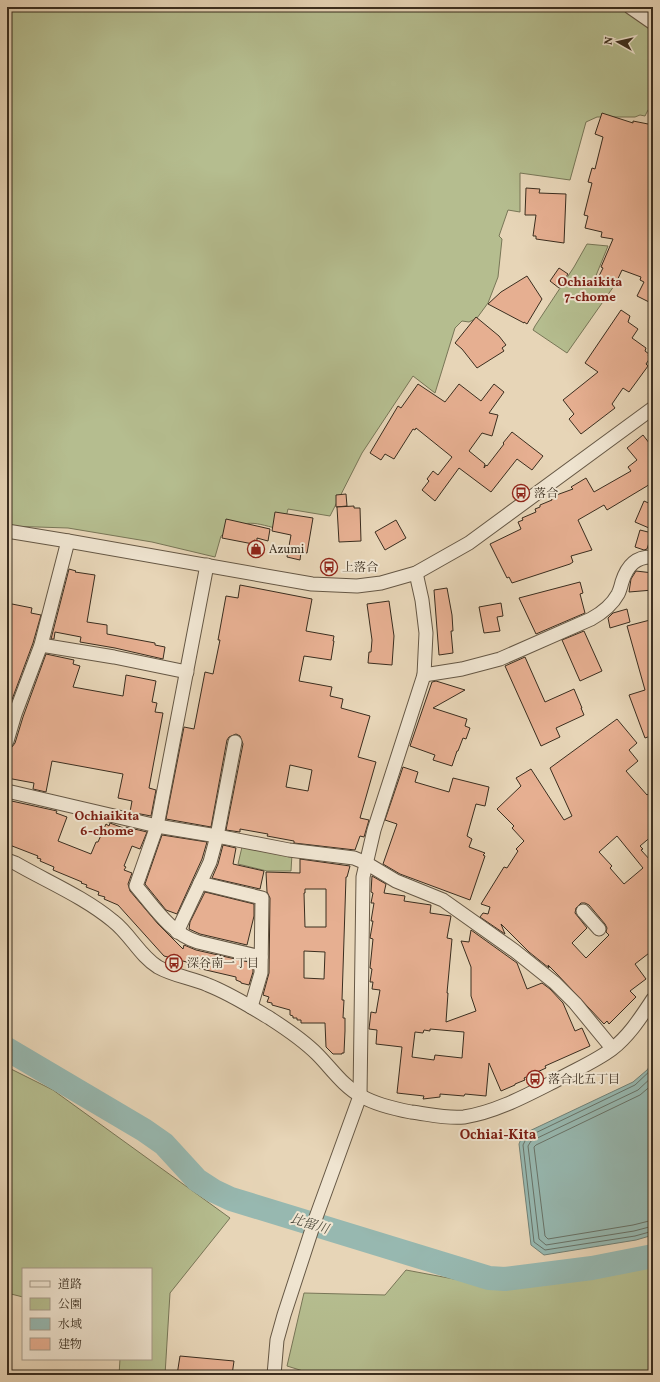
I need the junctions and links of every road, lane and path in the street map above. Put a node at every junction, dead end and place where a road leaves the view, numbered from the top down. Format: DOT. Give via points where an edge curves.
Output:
graph roads {
  1 [pos="630,7"];
  2 [pos="653,23"];
  3 [pos="653,408"];
  4 [pos="7,531"];
  5 [pos="68,541"];
  6 [pos="653,557"];
  7 [pos="207,565"];
  8 [pos="416,573"];
  9 [pos="41,645"];
  10 [pos="187,672"];
  11 [pos="424,675"];
  12 [pos="7,741"];
  13 [pos="235,742"];
  14 [pos="7,791"];
  15 [pos="157,826"];
  16 [pos="217,836"];
  17 [pos="7,860"];
  18 [pos="366,863"];
  19 [pos="200,883"];
  20 [pos="583,910"];
  21 [pos="599,929"];
  22 [pos="177,932"];
  23 [pos="261,957"];
  24 [pos="653,999"];
  25 [pos="251,1007"];
  26 [pos="612,1048"];
  27 [pos="360,1096"];
  28 [pos="274,1375"];
  1 -- 2 [label="street"];
  3 -- 8 [label="street" via="469,543"];
  4 -- 5 [label="street"];
  5 -- 7 [label="street"];
  5 -- 9 [label="street"];
  6 -- 11 [label="street" via="641,558 632,563 626,570 620,592 601,613 591,619 500,659"];
  7 -- 8 [label="street" via="312,584 357,586 381,583"];
  7 -- 10 [label="street"];
  8 -- 11 [label="street" via="426,633"];
  9 -- 10 [label="street"];
  9 -- 12 [label="street"];
  10 -- 15 [label="street"];
  11 -- 18 [label="street" via="378,817"];
  13 -- 16 [label="street"];
  14 -- 15 [label="street"];
  15 -- 16 [label="street"];
  15 -- 22 [label="street" via="136,886"];
  16 -- 18 [label="street" via="290,850 354,858"];
  16 -- 19 [label="street" via="210,862"];
  17 -- 25 [label="street" via="94,906 115,922 156,966 207,984"];
  18 -- 26 [label="street" via="396,881 443,900 515,951 555,983"];
  18 -- 27 [label="street" via="362,883"];
  19 -- 22 [label="street"];
  19 -- 23 [label="street" via="262,898"];
  20 -- 21 [label="street"];
  22 -- 23 [label="street" via="198,942"];
  23 -- 25 [label="street" via="261,973"];
  24 -- 26 [label="street" via="629,1033"];
  25 -- 27 [label="street" via="297,1036"];
  26 -- 27 [label="street" via="598,1058 509,1103 464,1117 405,1110"];
  27 -- 28 [label="street" via="315,1220 278,1336"];
}
